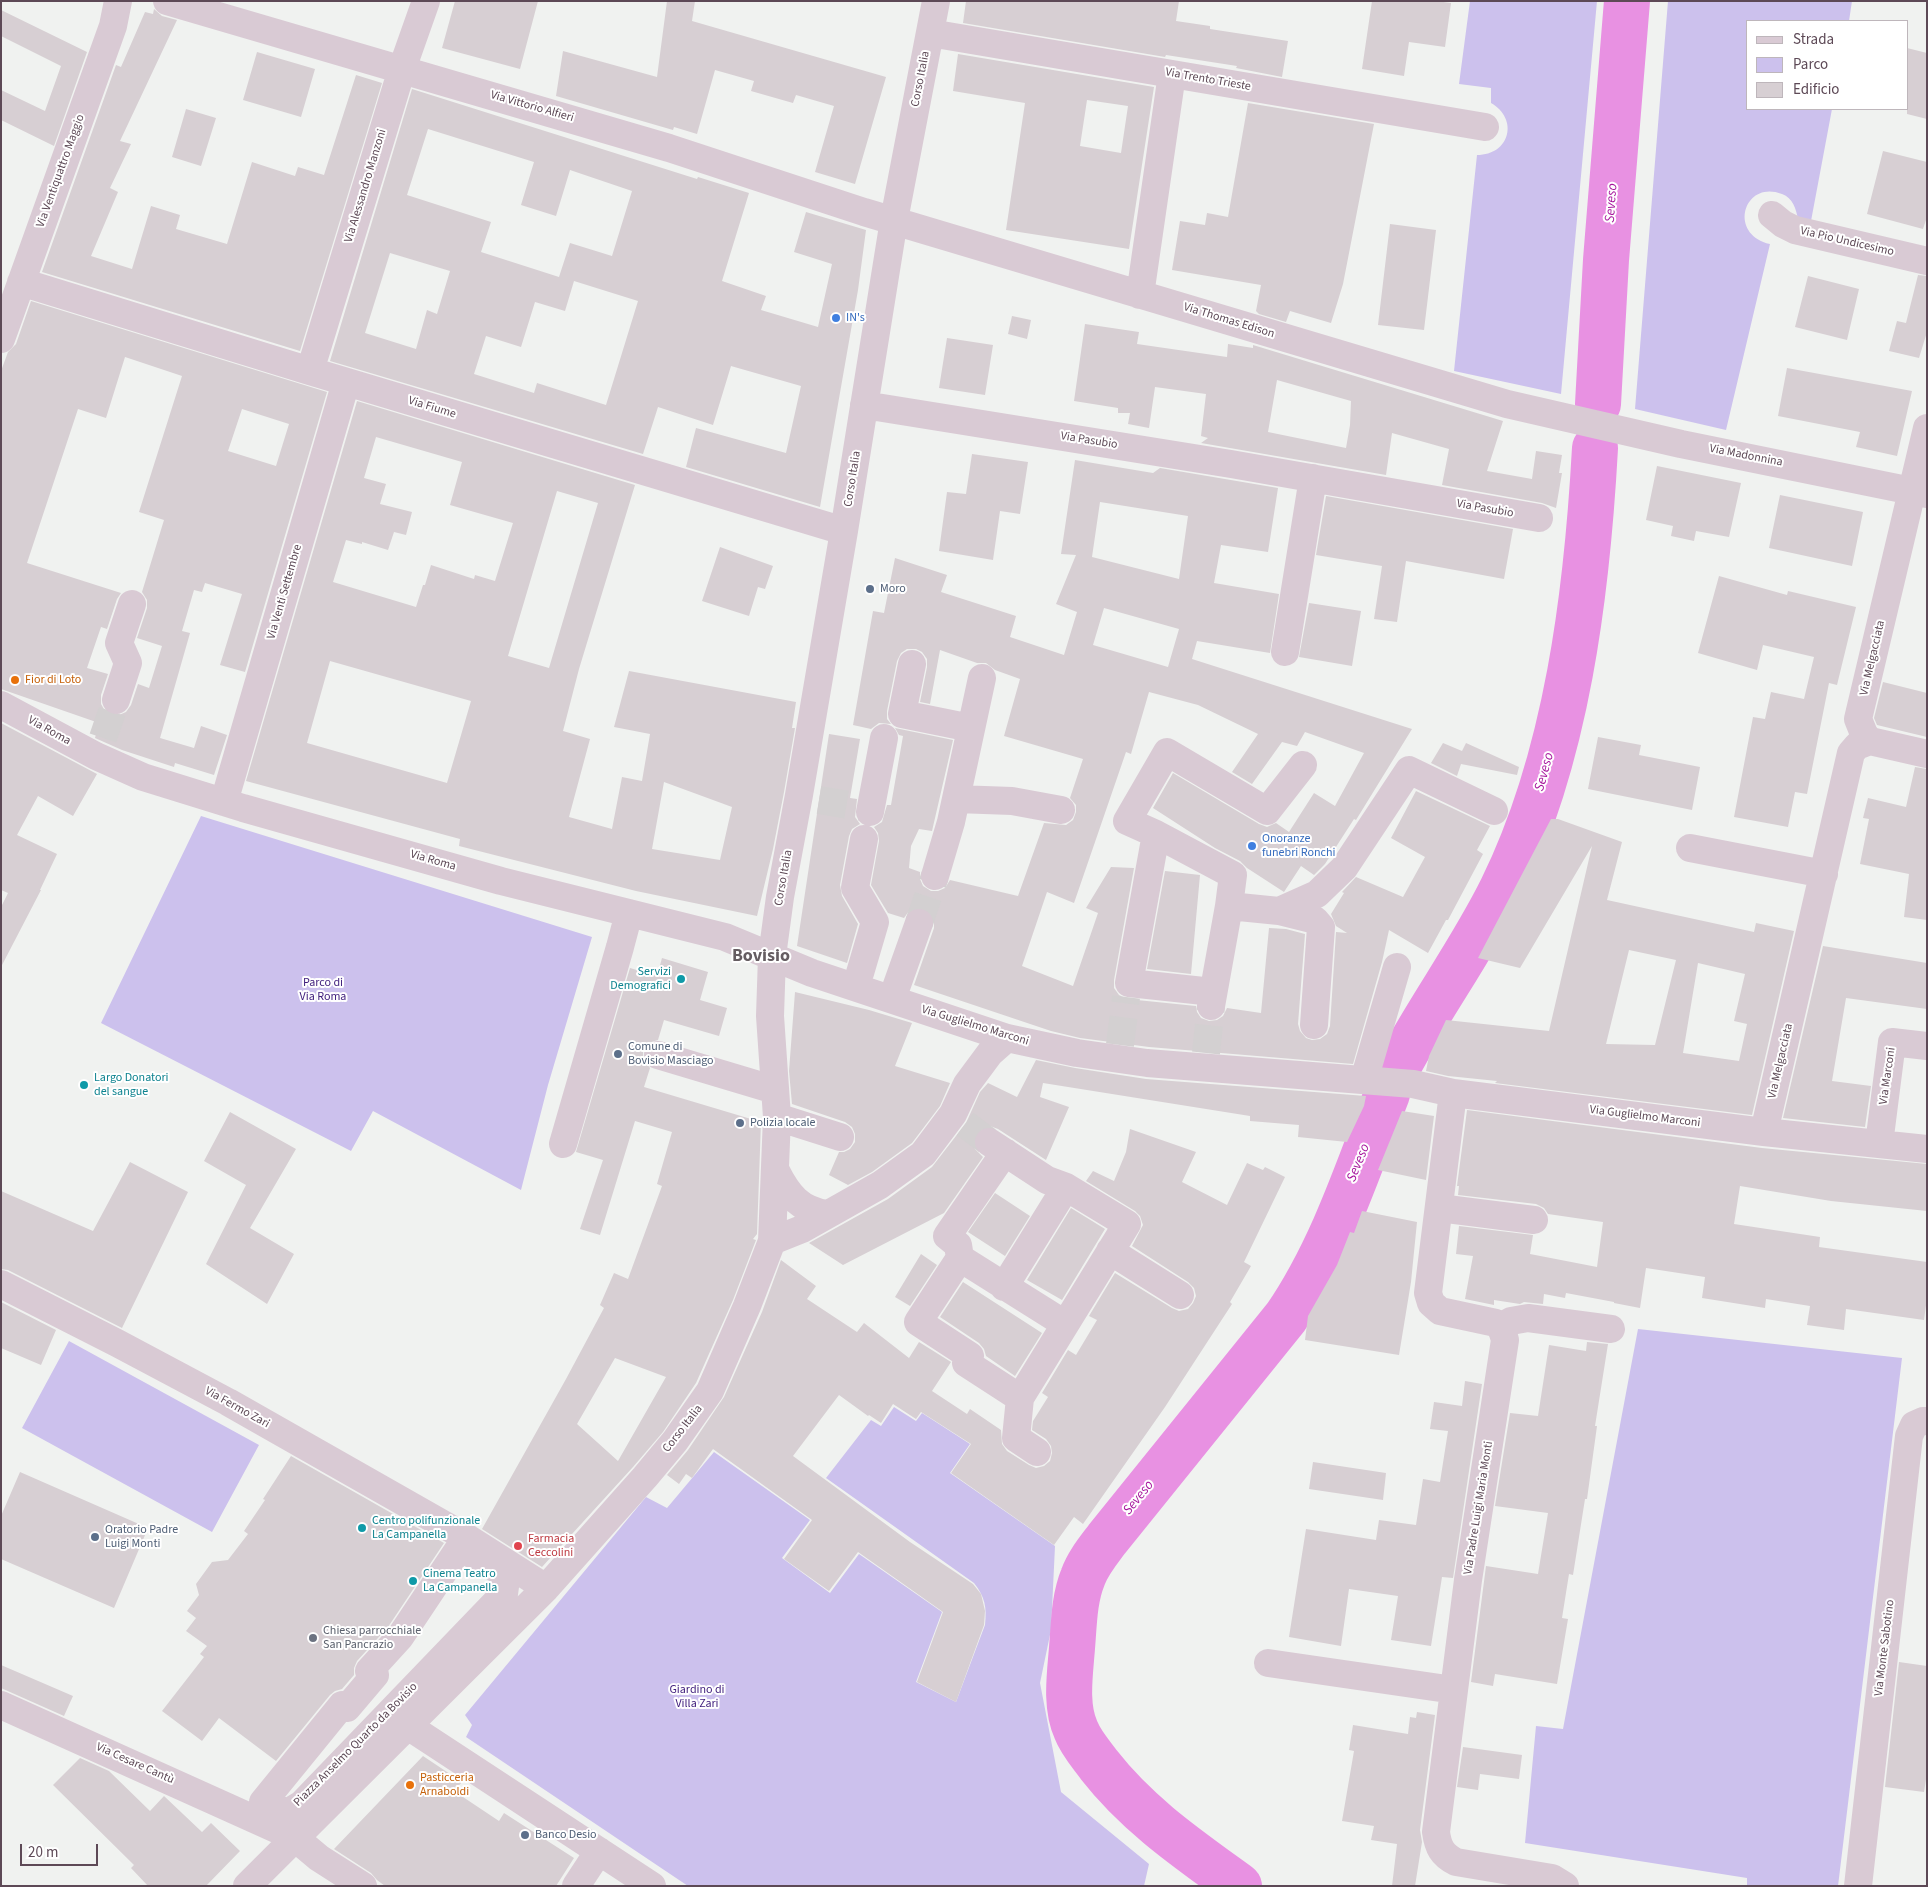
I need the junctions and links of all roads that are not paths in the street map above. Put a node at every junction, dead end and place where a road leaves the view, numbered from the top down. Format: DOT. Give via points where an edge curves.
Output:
graph roads {
  1 [pos="118,1"];
  2 [pos="167,1"];
  3 [pos="426,1"];
  4 [pos="936,1"];
  5 [pos="930,33"];
  6 [pos="402,69"];
  7 [pos="1172,74"];
  8 [pos="1485,127"];
  9 [pos="1772,214"];
  10 [pos="894,220"];
  11 [pos="1927,261"];
  12 [pos="21,282"];
  13 [pos="1140,295"];
  14 [pos="1,339"];
  15 [pos="310,371"];
  16 [pos="346,382"];
  17 [pos="864,405"];
  18 [pos="1566,417"];
  19 [pos="1927,428"];
  20 [pos="1312,478"];
  21 [pos="1920,492"];
  22 [pos="1539,518"];
  23 [pos="844,531"];
  24 [pos="132,604"];
  25 [pos="1285,652"];
  26 [pos="912,664"];
  27 [pos="982,678"];
  28 [pos="116,700"];
  29 [pos="1,705"];
  30 [pos="971,728"];
  31 [pos="884,738"];
  32 [pos="1870,741"];
  33 [pos="1927,754"];
  34 [pos="1303,765"];
  35 [pos="956,799"];
  36 [pos="224,802"];
  37 [pos="868,808"];
  38 [pos="1061,810"];
  39 [pos="1494,810"];
  40 [pos="1156,834"];
  41 [pos="864,838"];
  42 [pos="1690,848"];
  43 [pos="1824,874"];
  44 [pos="935,876"];
  45 [pos="1229,906"];
  46 [pos="1279,911"];
  47 [pos="628,913"];
  48 [pos="915,933"];
  49 [pos="772,956"];
  50 [pos="1396,967"];
  51 [pos="860,973"];
  52 [pos="892,999"];
  53 [pos="1314,1025"];
  54 [pos="1007,1038"];
  55 [pos="1927,1046"];
  56 [pos="658,1055"];
  57 [pos="1368,1080"];
  58 [pos="776,1090"];
  59 [pos="1453,1093"];
  60 [pos="777,1117"];
  61 [pos="1764,1132"];
  62 [pos="840,1137"];
  63 [pos="563,1144"];
  64 [pos="1879,1144"];
  65 [pos="1927,1149"];
  66 [pos="776,1171"];
  67 [pos="1066,1187"];
  68 [pos="1439,1208"];
  69 [pos="827,1214"];
  70 [pos="1534,1220"];
  71 [pos="772,1241"];
  72 [pos="1110,1251"];
  73 [pos="960,1258"];
  74 [pos="1,1284"];
  75 [pos="1004,1287"];
  76 [pos="1180,1295"];
  77 [pos="1065,1324"];
  78 [pos="1500,1327"];
  79 [pos="1611,1329"];
  80 [pos="1020,1398"];
  81 [pos="1927,1422"];
  82 [pos="1037,1452"];
  83 [pos="465,1543"];
  84 [pos="546,1588"];
  85 [pos="1268,1663"];
  86 [pos="1454,1690"];
  87 [pos="1,1705"];
  88 [pos="408,1726"];
  89 [pos="294,1837"];
  90 [pos="599,1851"];
  91 [pos="246,1886"];
  92 [pos="363,1886"];
  93 [pos="576,1886"];
  94 [pos="652,1886"];
  95 [pos="1564,1886"];
  96 [pos="1858,1886"];
  1 -- 12 [label="street, Via Ventiquattro Maggio" via="113,26"];
  2 -- 6 [label="street, Via Vittorio Alfieri"];
  3 -- 6 [label="street, Via Alessandro Manzoni"];
  4 -- 5 [label="street, Corso Italia"];
  5 -- 7 [label="street, Via Trento Trieste"];
  5 -- 10 [label="street, Corso Italia"];
  6 -- 10 [label="street, Via Vittorio Alfieri" via="669,148"];
  6 -- 15 [label="street, Via Alessandro Manzoni"];
  7 -- 8 [label="street, Via Trento Trieste"];
  7 -- 13 [label="street"];
  9 -- 11 [label="street, Via Pio Undicesimo" via="1795,230"];
  10 -- 13 [label="street, Via Thomas Edison"];
  10 -- 17 [label="street, Corso Italia"];
  12 -- 14 [label="street, Via Ventiquattro Maggio"];
  12 -- 15 [label="street, Via Fiume"];
  13 -- 18 [label="street, Via Thomas Edison" via="1507,404"];
  15 -- 16 [label="street, Via Fiume"];
  16 -- 23 [label="street, Via Fiume"];
  16 -- 36 [label="street, Via Venti Settembre"];
  17 -- 20 [label="street, Via Pasubio"];
  17 -- 23 [label="street, Corso Italia"];
  18 -- 21 [label="street, Via Madonnina" via="1681,444"];
  19 -- 21 [label="street, Via Melgacciata"];
  20 -- 22 [label="street, Via Pasubio"];
  20 -- 25 [label="street"];
  21 -- 32 [label="street, Via Melgacciata" via="1858,719"];
  23 -- 49 [label="street, Corso Italia" via="809,798 780,897"];
  24 -- 28 [label="street" via="119,644 128,663"];
  26 -- 30 [label="street" via="902,714"];
  27 -- 30 [label="street"];
  29 -- 36 [label="street, Via Roma" via="100,747 143,776"];
  30 -- 35 [label="street"];
  31 -- 37 [label="street"];
  32 -- 33 [label="street"];
  32 -- 43 [label="street, Via Melgacciata" via="1857,746 1851,753"];
  34 -- 40 [label="street" via="1267,811 1167,752 1127,821"];
  35 -- 38 [label="street" via="1012,801"];
  35 -- 44 [label="street"];
  36 -- 47 [label="street, Via Roma" via="501,881"];
  39 -- 46 [label="street" via="1410,770 1344,868 1317,894"];
  40 -- 45 [label="street" via="1233,876"];
  40 -- 45 [label="street" via="1128,990 1212,999"];
  41 -- 51 [label="street" via="855,888 875,922"];
  42 -- 43 [label="street"];
  43 -- 61 [label="street, Via Melgacciata"];
  45 -- 46 [label="street"];
  46 -- 53 [label="street" via="1315,920 1321,928"];
  47 -- 49 [label="street, Via Roma" via="726,937"];
  47 -- 63 [label="street"];
  48 -- 52 [label="street"];
  49 -- 52 [label="street, Via Guglielmo Marconi" via="812,973"];
  49 -- 58 [label="street, Corso Italia" via="770,1016"];
  50 -- 57 [label="street" via="1373,1048"];
  52 -- 54 [label="street, Via Guglielmo Marconi"];
  54 -- 57 [label="street, Via Guglielmo Marconi" via="1077,1053 1119,1052 1206,1060"];
  54 -- 69 [label="street" via="990,1053 967,1084 959,1119 923,1154 891,1177"];
  55 -- 64 [label="street, Via Marconi" via="1892,1042"];
  56 -- 58 [label="street"];
  57 -- 59 [label="street, Via Guglielmo Marconi" via="1412,1084"];
  58 -- 60 [label="street, Corso Italia"];
  59 -- 61 [label="street, Via Guglielmo Marconi"];
  59 -- 68 [label="street"];
  60 -- 62 [label="street"];
  60 -- 66 [label="street, Corso Italia"];
  61 -- 64 [label="street, Via Guglielmo Marconi"];
  64 -- 65 [label="street, Via Guglielmo Marconi"];
  66 -- 69 [label="street" via="783,1186 805,1209"];
  66 -- 71 [label="street, Corso Italia"];
  67 -- 72 [label="street" via="1127,1224"];
  67 -- 73 [label="street" via="1046,1180 997,1147 947,1236 958,1245"];
  67 -- 75 [label="street"];
  68 -- 70 [label="street"];
  68 -- 78 [label="street" via="1428,1293 1431,1302 1440,1311 1488,1320"];
  69 -- 71 [label="street"];
  71 -- 84 [label="street, Corso Italia" via="735,1337 704,1402 645,1477"];
  72 -- 76 [label="street"];
  72 -- 77 [label="street"];
  73 -- 75 [label="street"];
  73 -- 80 [label="street" via="918,1322 970,1356 966,1363"];
  74 -- 83 [label="street, Via Fermo Zari" via="228,1402"];
  75 -- 77 [label="street"];
  77 -- 80 [label="street"];
  78 -- 79 [label="street" via="1528,1318"];
  78 -- 86 [label="street, Via Padre Luigi Maria Monti" via="1505,1340"];
  80 -- 82 [label="street" via="1016,1438"];
  81 -- 96 [label="street, Via Monte Sabotino" via="1914,1426 1909,1436"];
  83 -- 83 [label="street, Piazza Anselmo Quarto da Bovisio" via="400,1637 369,1671 375,1675 347,1708 342,1705 263,1802 287,1814 302,1804 504,1594 506,1579 500,1571"];
  83 -- 84 [label="street"];
  84 -- 88 [label="street, Piazza Anselmo Quarto da Bovisio"];
  85 -- 86 [label="street"];
  86 -- 95 [label="street, Via Padre Luigi Maria Monti" via="1436,1832 1438,1846 1446,1857 1456,1862 1552,1878"];
  87 -- 89 [label="street, Via Cesare Cantù"];
  88 -- 89 [label="street, Piazza Anselmo Quarto da Bovisio"];
  88 -- 90 [label="street"];
  89 -- 91 [label="street, Piazza Anselmo Quarto da Bovisio"];
  89 -- 92 [label="street, Via Cesare Cantù"];
  90 -- 93 [label="street"];
  90 -- 94 [label="street"];
}
